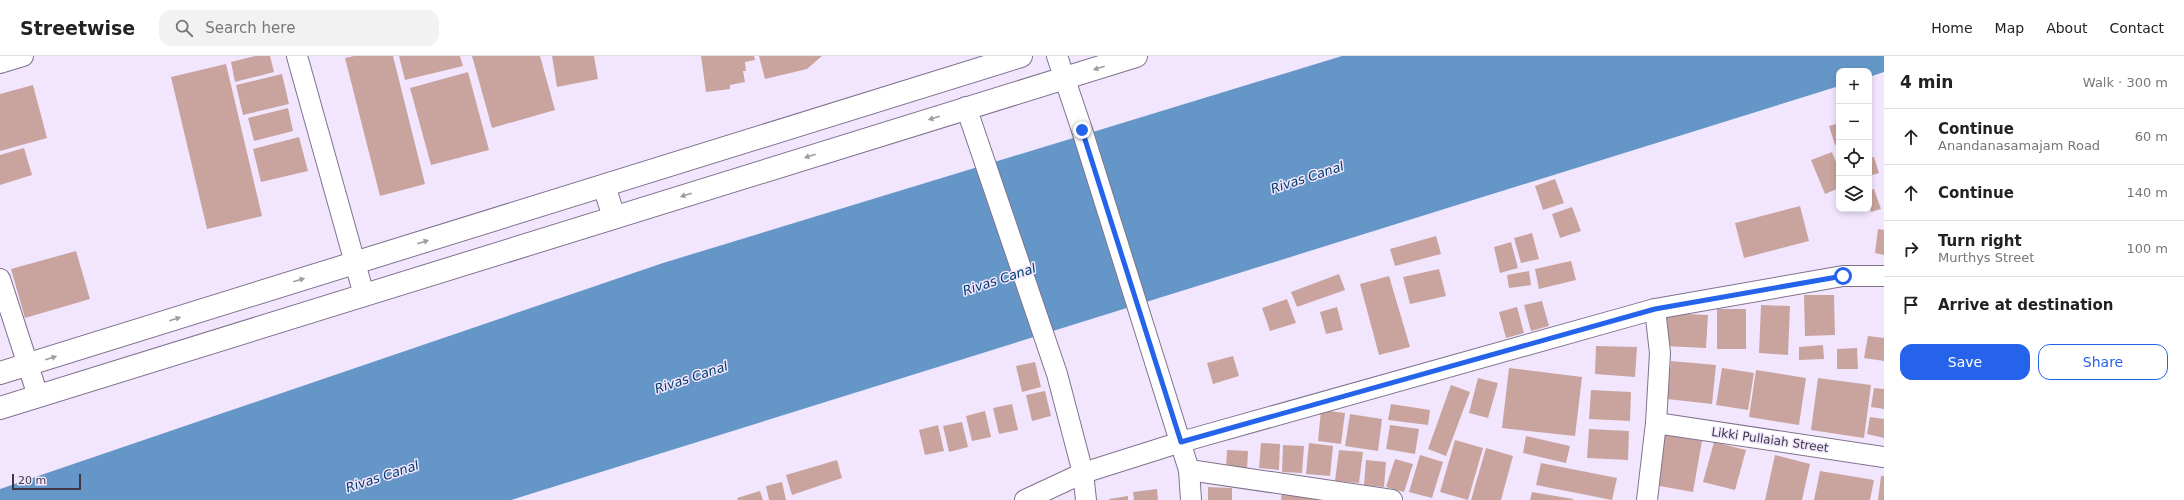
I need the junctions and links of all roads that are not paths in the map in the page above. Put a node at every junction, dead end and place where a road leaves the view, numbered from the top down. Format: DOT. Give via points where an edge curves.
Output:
graph roads {
  1 [pos="22,56"];
  2 [pos="297,56"];
  3 [pos="1021,56"];
  4 [pos="1057,56"];
  5 [pos="1136,56"];
  6 [pos="0,63"];
  7 [pos="1064,79"];
  8 [pos="969,116"];
  9 [pos="604,186"];
  10 [pos="614,217"];
  11 [pos="354,263"];
  12 [pos="1884,276"];
  13 [pos="0,279"];
  14 [pos="364,295"];
  15 [pos="1655,309"];
  16 [pos="28,364"];
  17 [pos="0,373"];
  18 [pos="38,396"];
  19 [pos="0,408"];
  20 [pos="1656,424"];
  21 [pos="1181,442"];
  22 [pos="1884,457"];
  23 [pos="1190,470"];
  24 [pos="1083,472"];
  25 [pos="1025,500"];
  26 [pos="1086,500"];
  27 [pos="1191,500"];
  28 [pos="1392,500"];
  29 [pos="1647,500"];
  1 -- 6 [label="street"];
  2 -- 11 [label="street"];
  3 -- 9 [label="street"];
  4 -- 7 [label="street"];
  5 -- 7 [label="street, one-way"];
  7 -- 8 [label="street"];
  7 -- 21 [label="street"];
  8 -- 10 [label="street, one-way"];
  8 -- 24 [label="street" via="1057,374"];
  9 -- 10 [label="street"];
  11 -- 9 [label="street, one-way"];
  10 -- 14 [label="street"];
  11 -- 14 [label="street"];
  16 -- 11 [label="street, one-way"];
  12 -- 15 [label="street" via="1843,276"];
  13 -- 16 [label="street"];
  14 -- 18 [label="street"];
  15 -- 20 [label="street" via="1660,354"];
  15 -- 21 [label="street"];
  16 -- 17 [label="street"];
  16 -- 18 [label="street"];
  18 -- 19 [label="street"];
  20 -- 22 [label="street, Likki Pullaiah Street"];
  20 -- 29 [label="street"];
  21 -- 23 [label="street"];
  21 -- 24 [label="street"];
  23 -- 27 [label="street"];
  23 -- 28 [label="street"];
  24 -- 25 [label="street"];
  24 -- 26 [label="street"];
}
